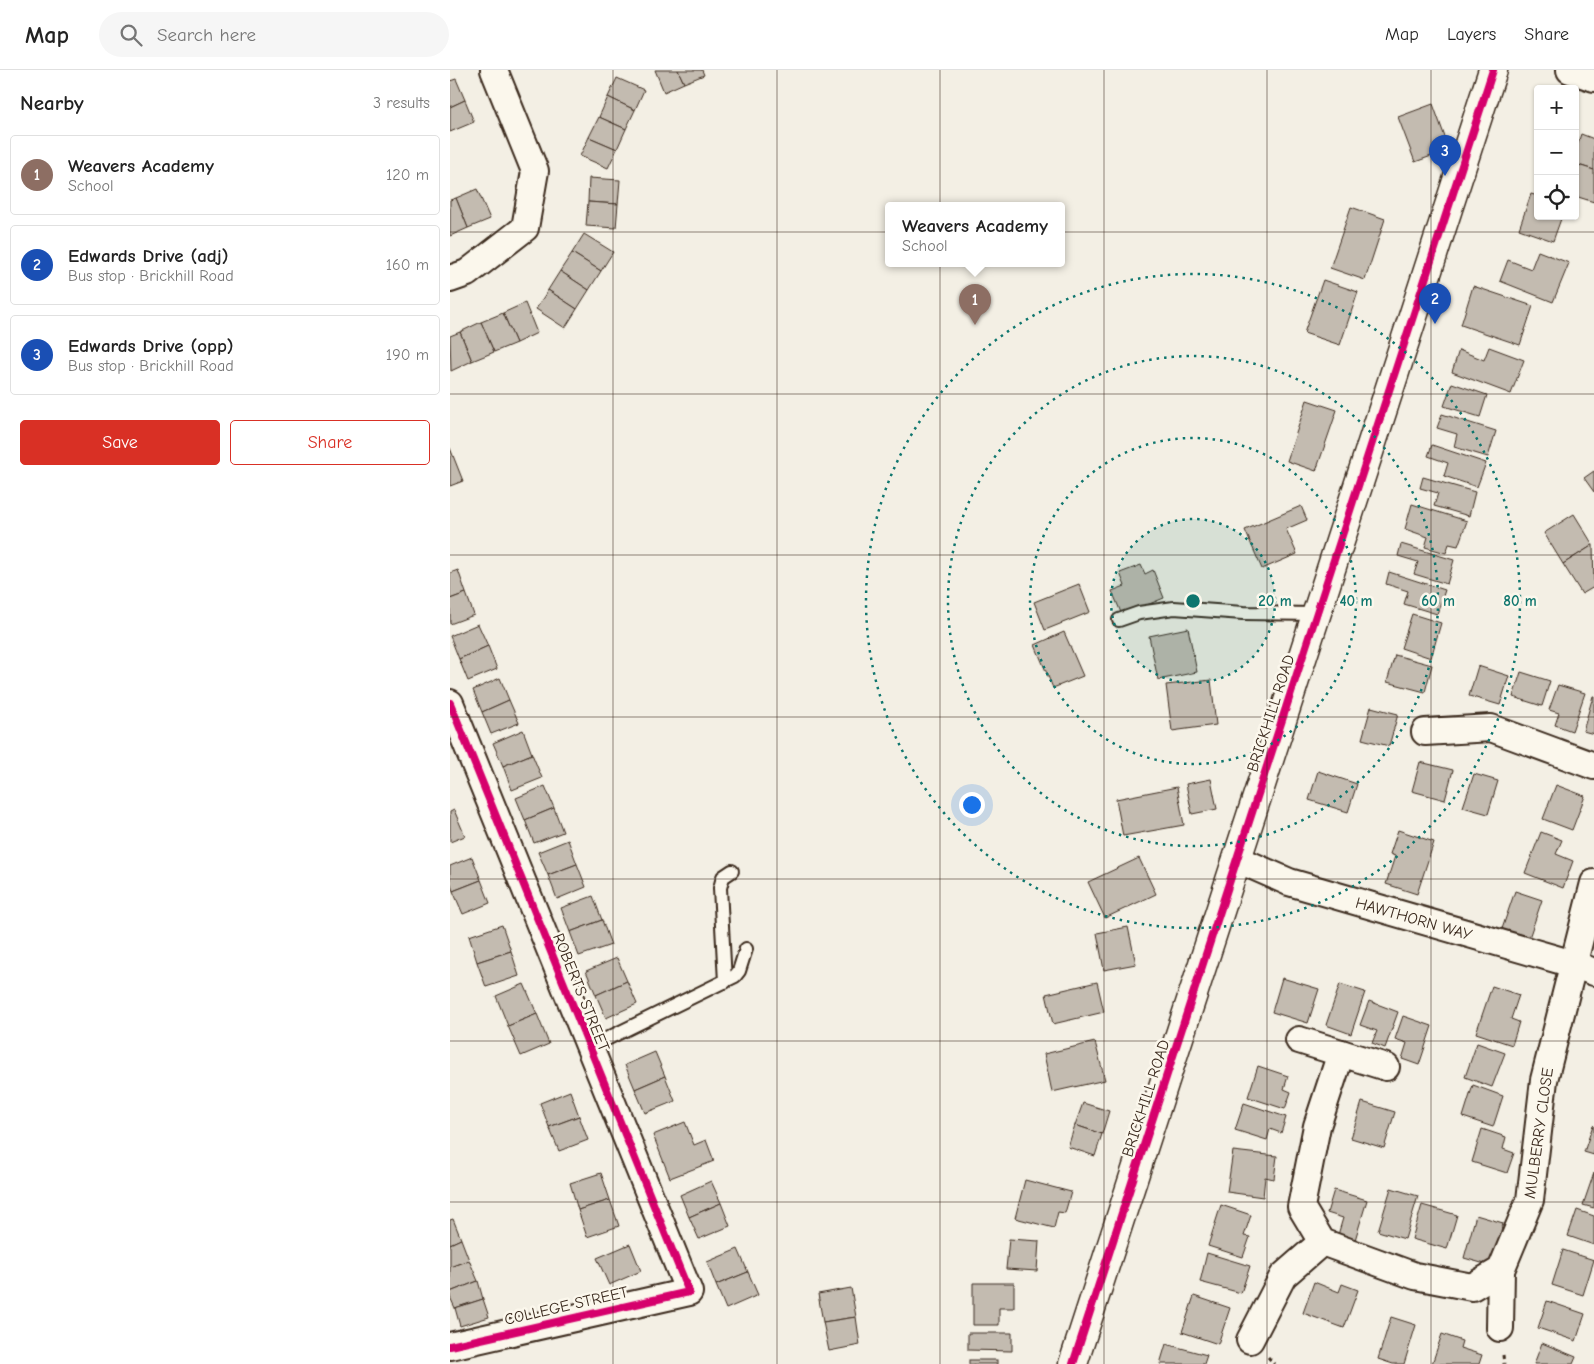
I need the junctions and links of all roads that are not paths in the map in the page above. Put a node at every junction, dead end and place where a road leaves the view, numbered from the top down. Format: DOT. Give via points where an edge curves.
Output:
graph roads {
  1 [pos="1493,70"];
  2 [pos="1570,70"];
  3 [pos="499,72"];
  4 [pos="1594,78"];
  5 [pos="450,279"];
  6 [pos="1316,614"];
  7 [pos="1119,620"];
  8 [pos="450,703"];
  9 [pos="1425,732"];
  10 [pos="1594,766"];
  11 [pos="1237,859"];
  12 [pos="732,871"];
  13 [pos="1594,883"];
  14 [pos="746,950"];
  15 [pos="1583,968"];
  16 [pos="725,982"];
  17 [pos="1300,1040"];
  18 [pos="590,1047"];
  19 [pos="1341,1053"];
  20 [pos="1386,1067"];
  21 [pos="1322,1242"];
  22 [pos="1501,1270"];
  23 [pos="689,1292"];
  24 [pos="1500,1328"];
  25 [pos="1250,1340"];
  26 [pos="450,1346"];
  27 [pos="1073,1364"];
  1 -- 6 [label="street, BRICKHILL ROAD"];
  2 -- 4 [label="street"];
  3 -- 5 [label="street" via="535,171 525,228 467,273"];
  6 -- 7 [label="lane" via="1174,608 1139,613"];
  6 -- 11 [label="street, BRICKHILL ROAD"];
  8 -- 18 [label="street, ROBERTS STREET"];
  9 -- 10 [label="street" via="1490,728"];
  11 -- 15 [label="street, HAWTHORN WAY" via="1289,882"];
  11 -- 27 [label="street, BRICKHILL ROAD"];
  12 -- 16 [label="lane" via="723,877 720,888"];
  13 -- 15 [label="street, MULBERRY CLOSE"];
  14 -- 16 [label="lane" via="739,971"];
  15 -- 22 [label="street, MULBERRY CLOSE" via="1544,1080 1530,1200"];
  16 -- 18 [label="lane"];
  17 -- 19 [label="street"];
  18 -- 23 [label="street, ROBERTS STREET"];
  19 -- 20 [label="street"];
  19 -- 21 [label="street" via="1318,1126 1301,1207"];
  21 -- 22 [label="street" via="1415,1276 1472,1287"];
  21 -- 25 [label="street" via="1283,1276"];
  22 -- 24 [label="street, MULBERRY CLOSE"];
  23 -- 26 [label="street, COLLEGE STREET"];
}
